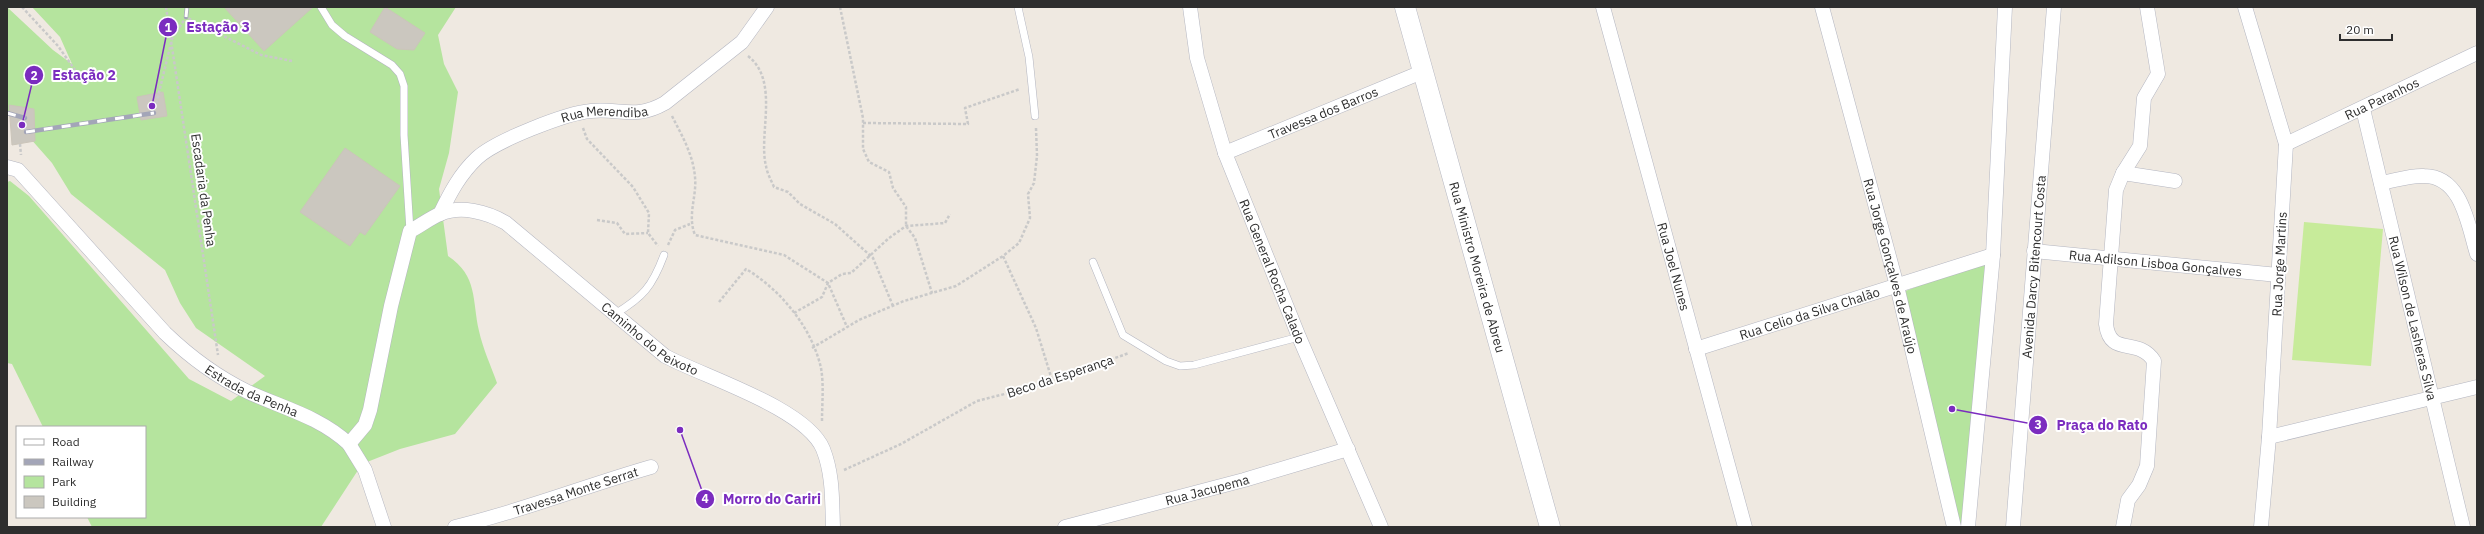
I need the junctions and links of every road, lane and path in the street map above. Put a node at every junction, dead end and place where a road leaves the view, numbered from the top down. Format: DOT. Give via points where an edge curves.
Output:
graph roads {
  1 [pos="22,7"];
  2 [pos="166,7"];
  3 [pos="321,7"];
  4 [pos="767,7"];
  5 [pos="840,7"];
  6 [pos="1018,7"];
  7 [pos="1190,7"];
  8 [pos="1405,7"];
  9 [pos="1603,7"];
  10 [pos="1822,7"];
  11 [pos="2005,7"];
  12 [pos="2054,7"];
  13 [pos="2147,7"];
  14 [pos="2245,7"];
  15 [pos="172,39"];
  16 [pos="737,47"];
  17 [pos="2477,53"];
  18 [pos="292,61"];
  19 [pos="74,70"];
  20 [pos="1422,72"];
  21 [pos="1032,84"];
  22 [pos="665,103"];
  23 [pos="2362,109"];
  24 [pos="154,113"];
  25 [pos="578,114"];
  26 [pos="1035,116"];
  27 [pos="24,118"];
  28 [pos="863,123"];
  29 [pos="26,132"];
  30 [pos="2286,144"];
  31 [pos="1225,153"];
  32 [pos="7,167"];
  33 [pos="2123,173"];
  34 [pos="2175,181"];
  35 [pos="2381,183"];
  36 [pos="440,214"];
  37 [pos="950,214"];
  38 [pos="597,220"];
  39 [pos="690,224"];
  40 [pos="906,226"];
  41 [pos="410,231"];
  42 [pos="648,233"];
  43 [pos="2034,251"];
  44 [pos="2477,254"];
  45 [pos="664,255"];
  46 [pos="870,255"];
  47 [pos="1993,255"];
  48 [pos="1003,256"];
  49 [pos="2111,258"];
  50 [pos="1093,262"];
  51 [pos="2278,275"];
  52 [pos="828,283"];
  53 [pos="1897,286"];
  54 [pos="932,293"];
  55 [pos="718,302"];
  56 [pos="893,306"];
  57 [pos="794,313"];
  58 [pos="615,314"];
  59 [pos="847,327"];
  60 [pos="1299,337"];
  61 [pos="812,348"];
  62 [pos="1144,348"];
  63 [pos="1696,349"];
  64 [pos="220,376"];
  65 [pos="1052,380"];
  66 [pos="2477,387"];
  67 [pos="2431,400"];
  68 [pos="2269,437"];
  69 [pos="349,444"];
  70 [pos="822,448"];
  71 [pos="1348,449"];
  72 [pos="651,467"];
  73 [pos="831,476"];
  74 [pos="384,527"];
  75 [pos="455,527"];
  76 [pos="833,527"];
  77 [pos="1065,527"];
  78 [pos="1381,527"];
  79 [pos="1550,527"];
  80 [pos="1744,527"];
  81 [pos="1954,527"];
  82 [pos="1968,527"];
  83 [pos="2013,527"];
  84 [pos="2123,527"];
  85 [pos="2261,527"];
  86 [pos="2463,527"];
  1 -- 19 [label="path" via="58,46"];
  2 -- 15 [label="path, Escadaria da Penha"];
  3 -- 41 [label="lane" via="332,25 392,65 400,74 404,86 404,135"];
  4 -- 16 [label="street, Rua Merendiba"];
  5 -- 28 [label="path"];
  6 -- 21 [label="lane" via="1030,57"];
  7 -- 31 [label="street, Rua General Rocha Calado" via="1197,58"];
  8 -- 20 [label="street, Rua Ministro Moreira de Abreu"];
  9 -- 63 [label="street, Rua Joel Nunes"];
  10 -- 53 [label="street, Rua Jorge Gonçalves de Araújo"];
  11 -- 47 [label="street"];
  12 -- 43 [label="street, Avenida Darcy Bitencourt Costa"];
  13 -- 33 [label="street" via="2158,74 2144,98 2140,146"];
  14 -- 30 [label="street, Rua Jorge Martins"];
  15 -- 18 [label="path" via="186,17 262,55"];
  15 -- 24 [label="path"];
  15 -- 64 [label="path, Escadaria da Penha"];
  16 -- 22 [label="street, Rua Merendiba"];
  16 -- 46 [label="path" via="755,61 766,90 765,166 774,187 788,192 800,204 835,224"];
  17 -- 23 [label="street, Rua Paranhos"];
  20 -- 31 [label="street, Travessa dos Barros"];
  20 -- 79 [label="street, Rua Ministro Moreira de Abreu"];
  21 -- 26 [label="lane"];
  21 -- 28 [label="path" via="965,108 968,124"];
  22 -- 25 [label="street, Rua Merendiba" via="654,109 635,113 592,111"];
  22 -- 39 [label="path" via="690,151 695,178"];
  23 -- 30 [label="street, Rua Paranhos"];
  23 -- 35 [label="street, Rua Wilson de Lasheras Silva"];
  25 -- 36 [label="street, Rua Merendiba" via="537,127 478,157 453,186"];
  25 -- 42 [label="path" via="587,139 633,187 649,213"];
  26 -- 48 [label="path" via="1037,156 1034,183 1028,194 1030,218 1019,243"];
  27 -- 29 [label="path"];
  28 -- 40 [label="path" via="863,149 869,162 889,172 893,188 906,207"];
  30 -- 51 [label="street, Rua Jorge Martins"];
  31 -- 60 [label="street, Rua General Rocha Calado"];
  32 -- 64 [label="street, Estrada da Penha" via="18,170 165,334 189,356"];
  33 -- 34 [label="street"];
  33 -- 49 [label="street" via="2114,204"];
  35 -- 44 [label="street" via="2423,176 2437,178 2448,184 2461,204"];
  35 -- 67 [label="street, Rua Wilson de Lasheras Silva"];
  36 -- 41 [label="street, Caminho do Peixoto"];
  36 -- 58 [label="street, Caminho do Peixoto" via="459,210 479,212 492,215 506,223"];
  37 -- 40 [label="path" via="945,223"];
  38 -- 42 [label="path" via="617,223 625,234"];
  39 -- 45 [label="path" via="675,230"];
  39 -- 52 [label="path" via="695,235 784,255"];
  40 -- 46 [label="path"];
  40 -- 54 [label="path" via="915,238"];
  41 -- 69 [label="street" via="391,306 370,410 365,425"];
  42 -- 45 [label="path"];
  43 -- 49 [label="street, Rua Adilson Lisboa Gonçalves"];
  43 -- 83 [label="street, Avenida Darcy Bitencourt Costa"];
  45 -- 58 [label="lane" via="656,276 638,300"];
  46 -- 52 [label="path" via="850,273 842,274"];
  46 -- 56 [label="path"];
  47 -- 53 [label="street, Rua Celio da Silva Chalão"];
  47 -- 82 [label="street"];
  48 -- 54 [label="path" via="956,286"];
  48 -- 65 [label="path" via="1036,328"];
  49 -- 51 [label="street, Rua Adilson Lisboa Gonçalves"];
  49 -- 84 [label="street" via="2107,334 2116,345 2143,349 2154,361 2146,466 2139,485 2128,500"];
  50 -- 62 [label="lane" via="1123,335"];
  51 -- 68 [label="street, Rua Jorge Martins"];
  52 -- 57 [label="path" via="822,297"];
  52 -- 59 [label="path"];
  53 -- 63 [label="street, Rua Celio da Silva Chalão"];
  53 -- 81 [label="street, Rua Jorge Gonçalves de Araújo"];
  54 -- 56 [label="path"];
  55 -- 57 [label="path" via="746,270 763,279"];
  56 -- 59 [label="path"];
  57 -- 61 [label="path" via="804,326"];
  58 -- 70 [label="street, Caminho do Peixoto" via="665,356 765,401 790,416 807,429"];
  59 -- 61 [label="path"];
  60 -- 62 [label="lane" via="1194,365 1180,366"];
  60 -- 71 [label="street, Rua General Rocha Calado"];
  61 -- 70 [label="path" via="821,368"];
  62 -- 65 [label="path, Beco da Esperança"];
  63 -- 80 [label="street, Rua Joel Nunes"];
  64 -- 69 [label="street, Estrada da Penha" via="247,391 317,421"];
  65 -- 73 [label="path, Beco da Esperança" via="977,400 901,444"];
  66 -- 67 [label="street"];
  67 -- 68 [label="street"];
  67 -- 86 [label="street, Rua Wilson de Lasheras Silva"];
  68 -- 85 [label="street, Rua Jorge Martins"];
  69 -- 74 [label="street" via="365,470"];
  70 -- 73 [label="street, Caminho do Peixoto"];
  71 -- 77 [label="street, Rua Jacupema" via="1244,480"];
  71 -- 78 [label="street, Rua General Rocha Calado"];
  72 -- 75 [label="street, Travessa Monte Serrat" via="587,485 496,517"];
  73 -- 76 [label="street, Caminho do Peixoto"];
}
